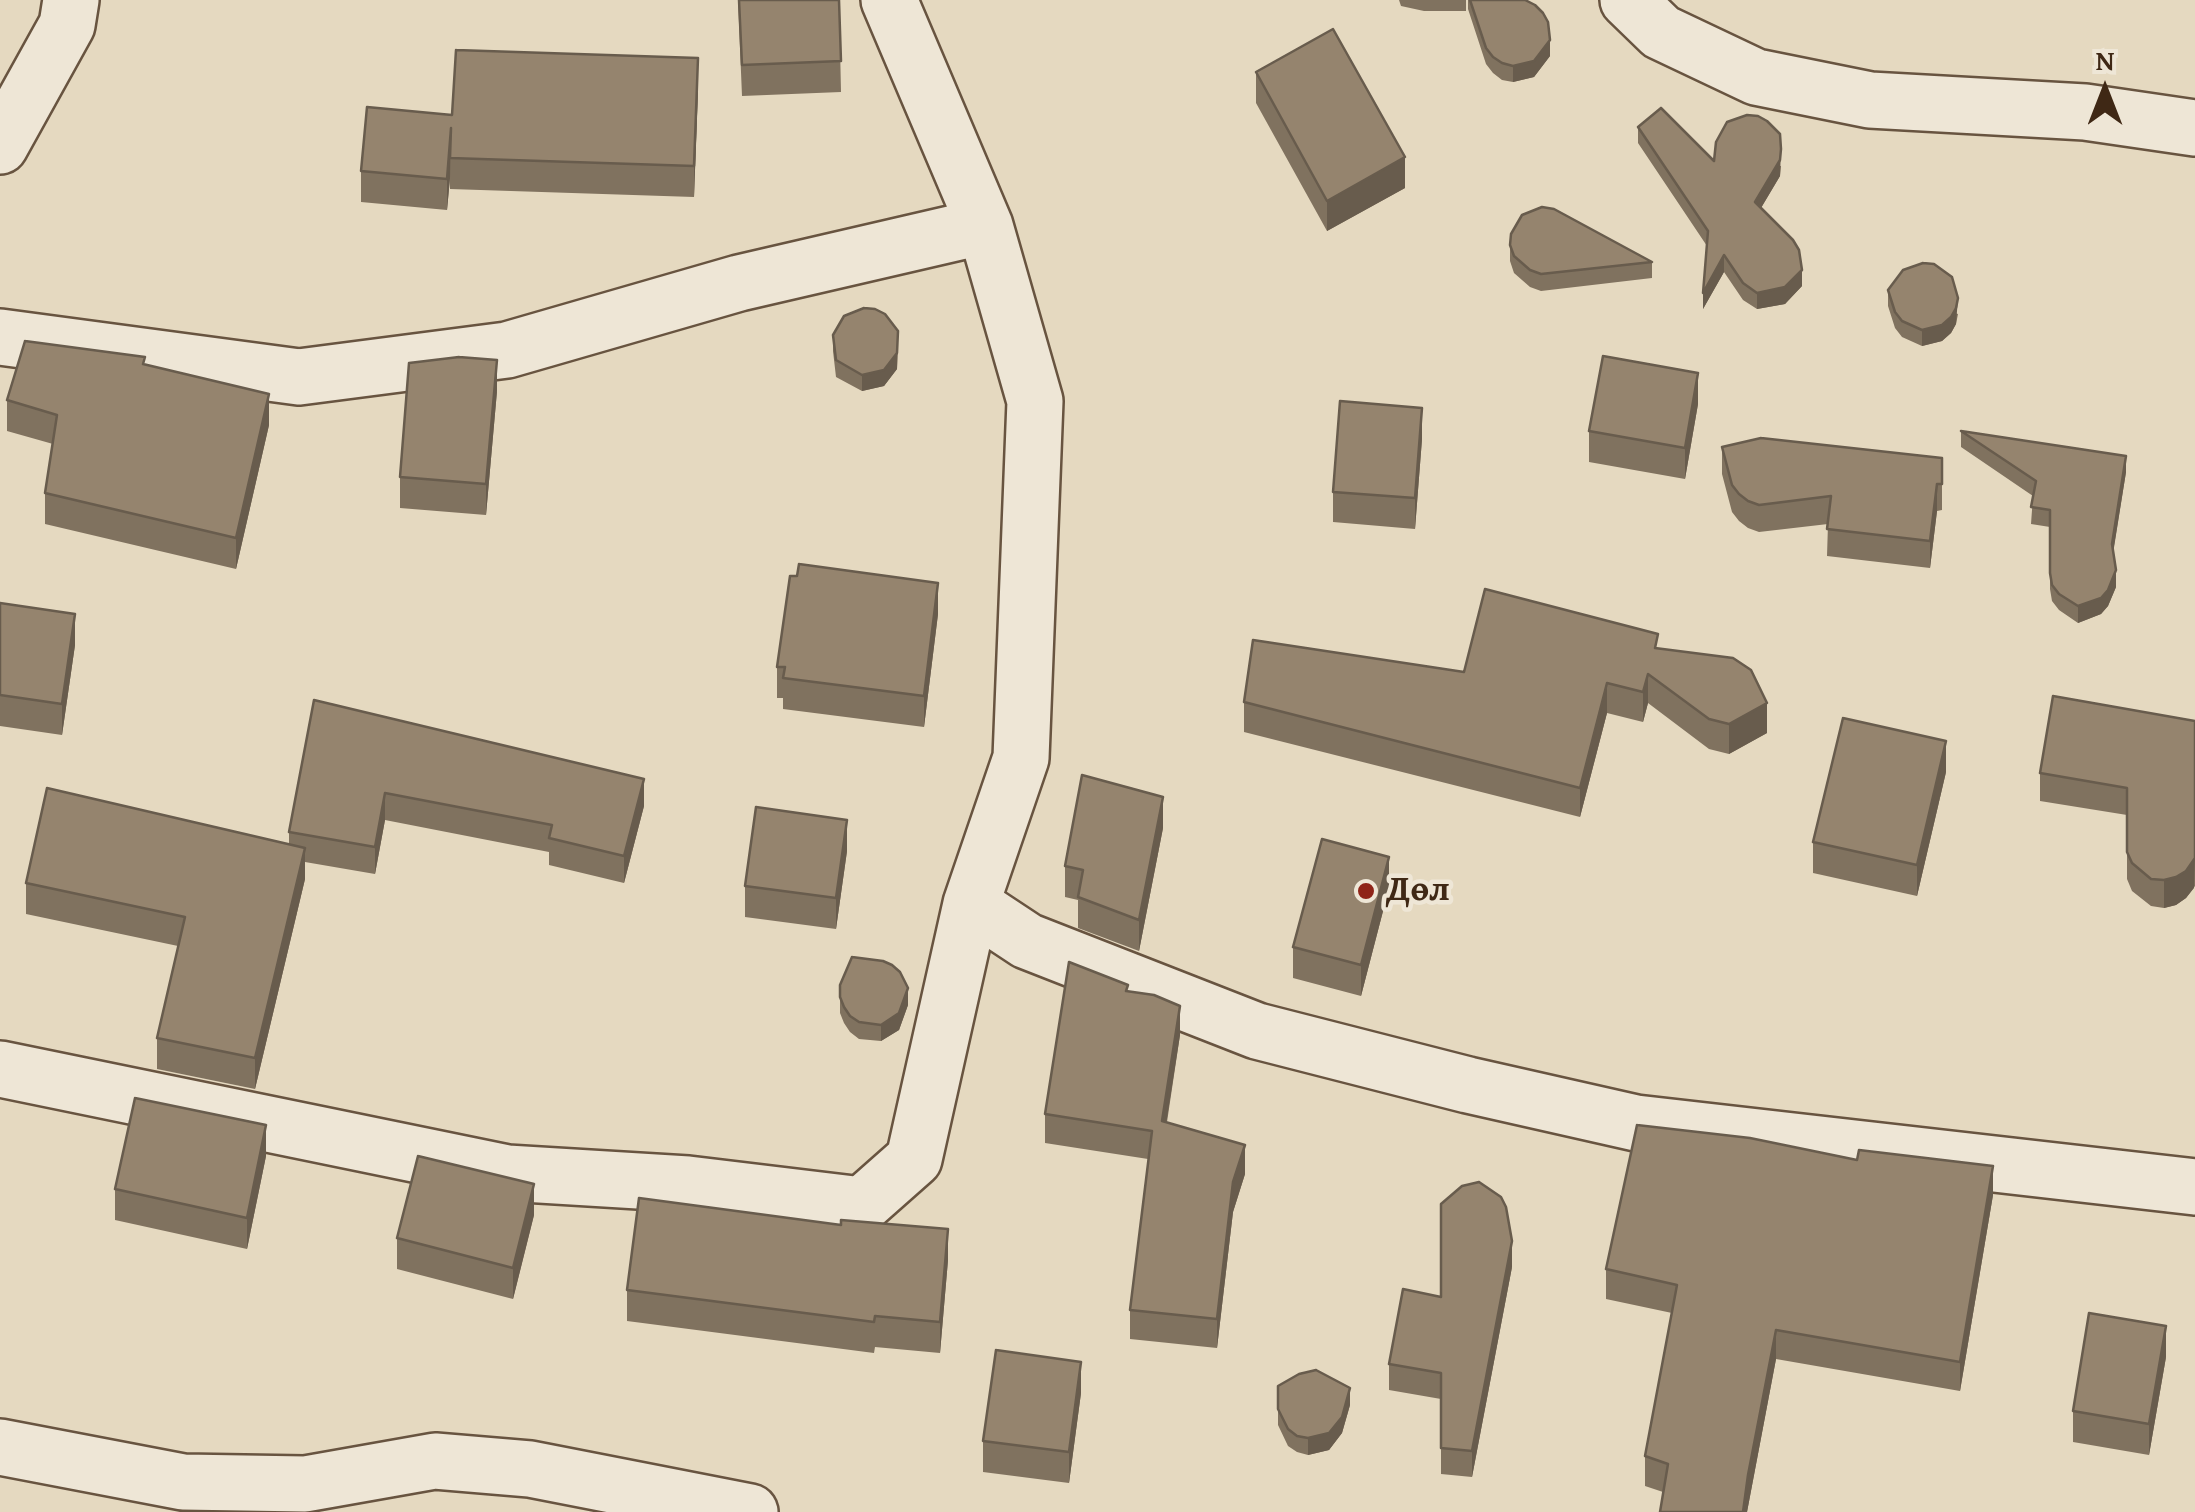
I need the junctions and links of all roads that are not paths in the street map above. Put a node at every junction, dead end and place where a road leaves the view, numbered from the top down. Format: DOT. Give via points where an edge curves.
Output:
graph roads {
  1 [pos="71,0"];
  2 [pos="889,0"];
  3 [pos="1628,0"];
  4 [pos="2195,128"];
  5 [pos="0,146"];
  6 [pos="985,226"];
  7 [pos="0,337"];
  8 [pos="971,904"];
  9 [pos="0,1069"];
  10 [pos="2194,1184"];
  11 [pos="0,1447"];
  12 [pos="193,1497"];
  13 [pos="750,1512"];
  1 -- 5 [label="street" via="66,26"];
  2 -- 6 [label="street"];
  3 -- 4 [label="street" via="1661,32 1756,77 1870,100 2085,112"];
  6 -- 7 [label="street" via="739,283 507,350 298,377"];
  6 -- 8 [label="street" via="1035,402 1021,758"];
  8 -- 9 [label="street" via="914,1158 862,1205 688,1184 507,1173"];
  8 -- 10 [label="street" via="1026,941 1257,1031 1468,1085 1636,1122"];
  11 -- 12 [label="street"];
  12 -- 13 [label="street" via="435,1461 530,1469"];
}
